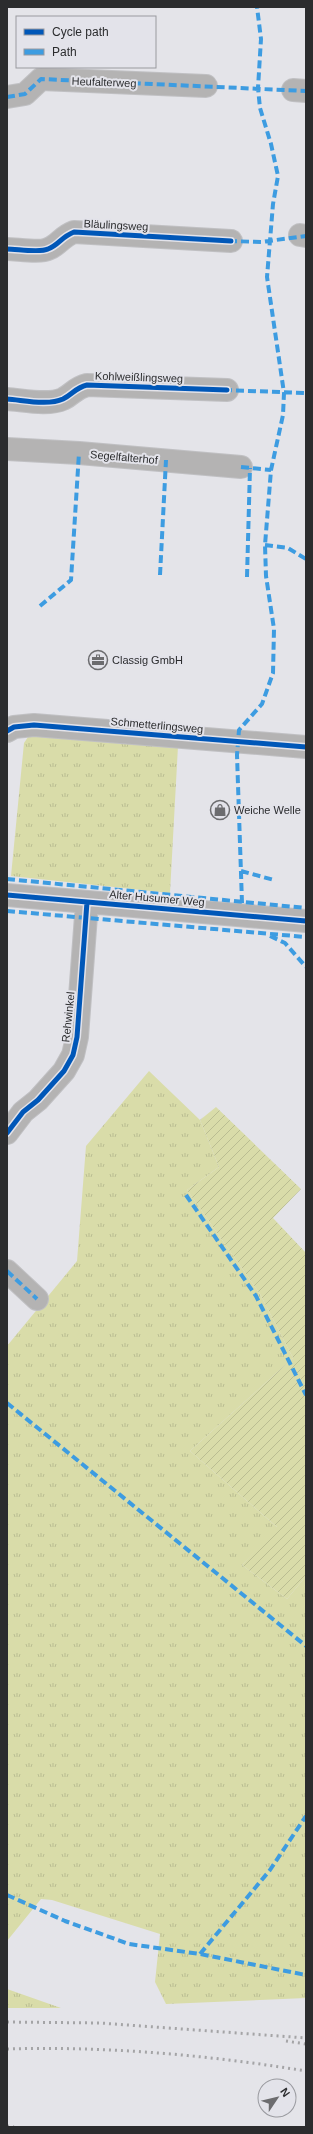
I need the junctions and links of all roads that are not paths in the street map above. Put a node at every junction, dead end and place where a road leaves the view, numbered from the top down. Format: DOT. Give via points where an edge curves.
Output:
graph roads {
  1 [pos="206,86"];
  2 [pos="7,97"];
  3 [pos="231,241"];
  4 [pos="7,249"];
  5 [pos="227,390"];
  6 [pos="7,399"];
  7 [pos="7,449"];
  8 [pos="240,467"];
  9 [pos="7,731"];
  10 [pos="306,747"];
  11 [pos="7,895"];
  12 [pos="87,902"];
  13 [pos="306,921"];
  14 [pos="7,1133"];
  15 [pos="7,1271"];
  16 [pos="37,1299"];
  1 -- 2 [label="street, Heufalterweg" via="41,79 25,94"];
  3 -- 4 [label="street, Bläulingsweg" via="74,232 63,236 56,245 47,250"];
  5 -- 6 [label="street, Kohlweißlingsweg" via="87,385 77,388 64,399 51,402"];
  7 -- 8 [label="street, Segelfalterhof"];
  9 -- 10 [label="street, Schmetterlingsweg" via="14,727 34,725"];
  11 -- 12 [label="street, Alter Husumer Weg"];
  12 -- 13 [label="street, Alter Husumer Weg"];
  12 -- 14 [label="street, Rehwinkel" via="77,1037 73,1055 64,1070 38,1100 23,1112"];
  15 -- 16 [label="street"];
}
